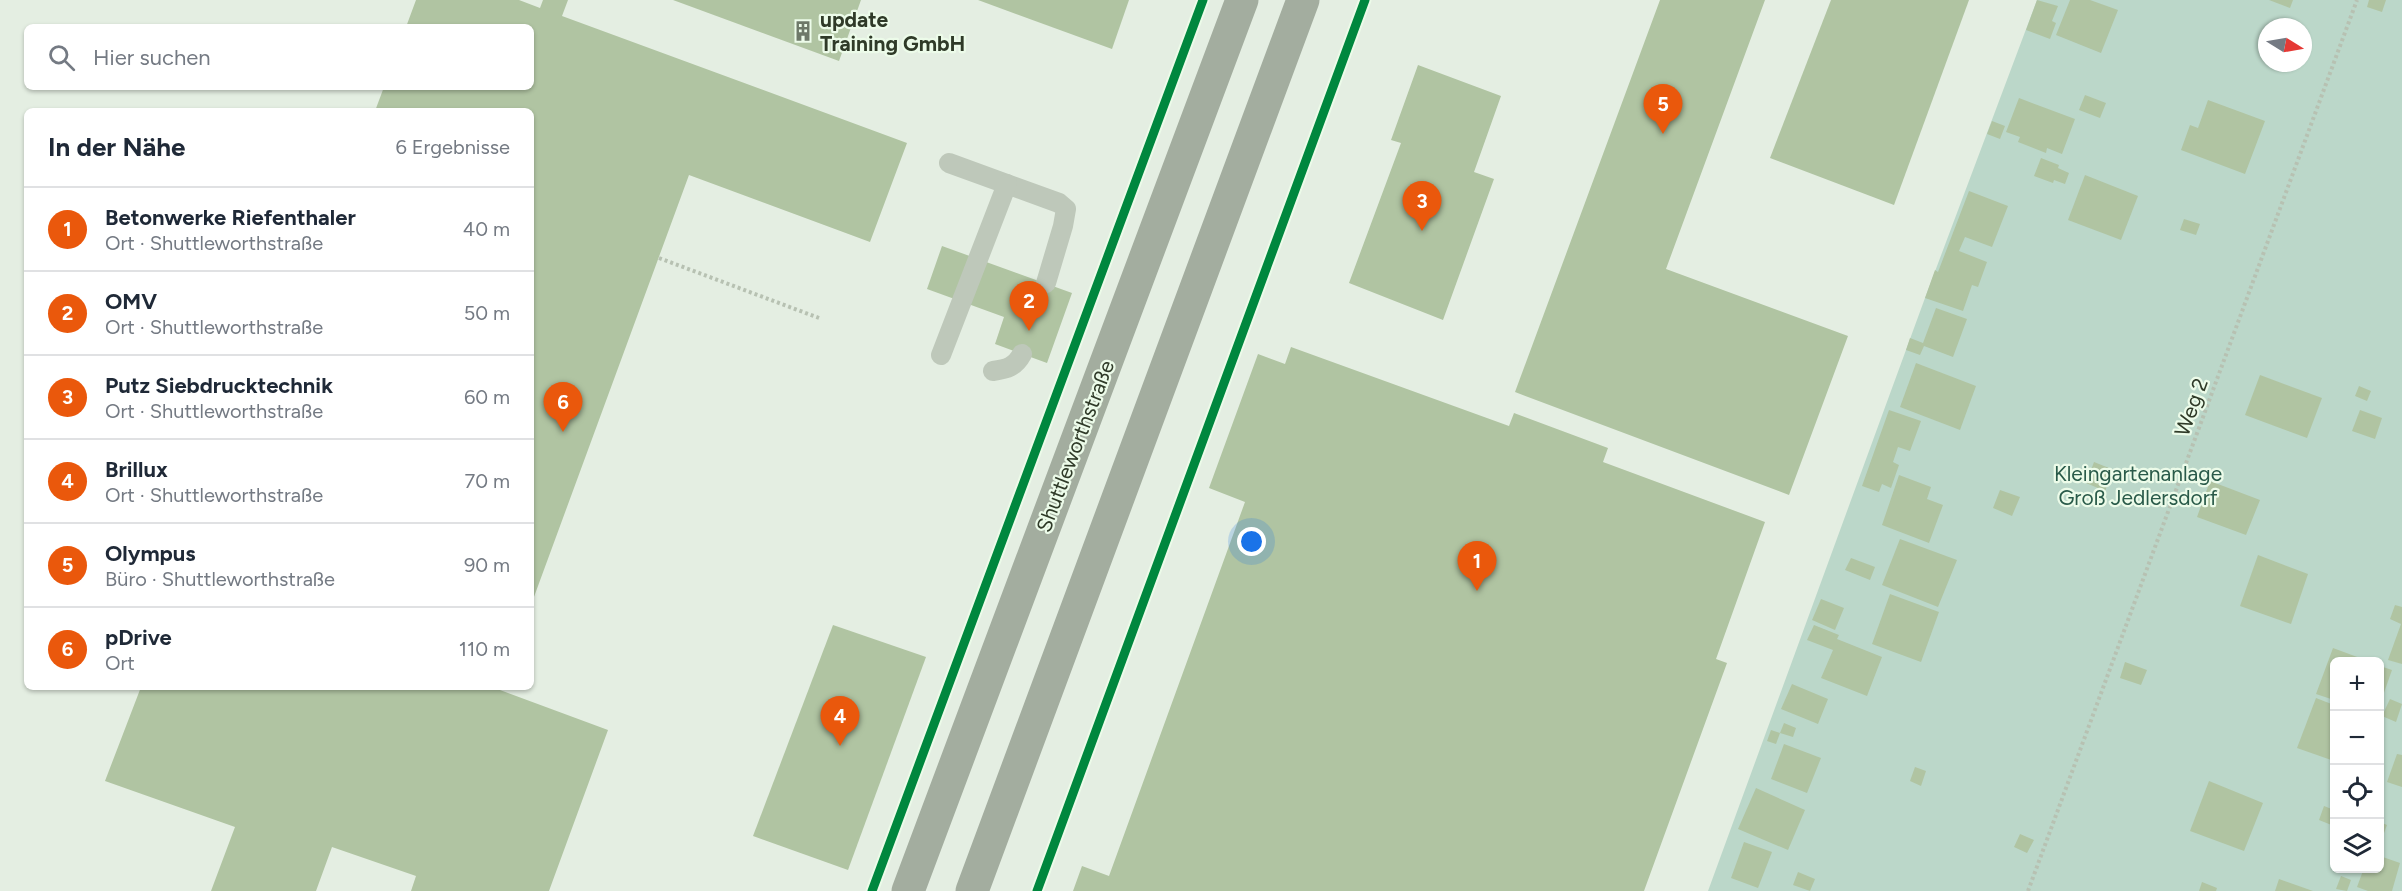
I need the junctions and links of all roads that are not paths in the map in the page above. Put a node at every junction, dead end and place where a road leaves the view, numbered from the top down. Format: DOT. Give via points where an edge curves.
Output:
graph roads {
  1 [pos="1242,0"];
  2 [pos="1303,0"];
  3 [pos="949,163"];
  4 [pos="1007,184"];
  5 [pos="1046,284"];
  6 [pos="1022,354"];
  7 [pos="941,355"];
  8 [pos="993,371"];
  9 [pos="908,891"];
  10 [pos="972,891"];
  1 -- 9 [label="main road, Shuttleworthstraße"];
  2 -- 10 [label="main road"];
  3 -- 4 [label="lane"];
  4 -- 5 [label="lane" via="1066,209"];
  4 -- 7 [label="lane"];
  6 -- 8 [label="lane" via="1008,369"];
}
